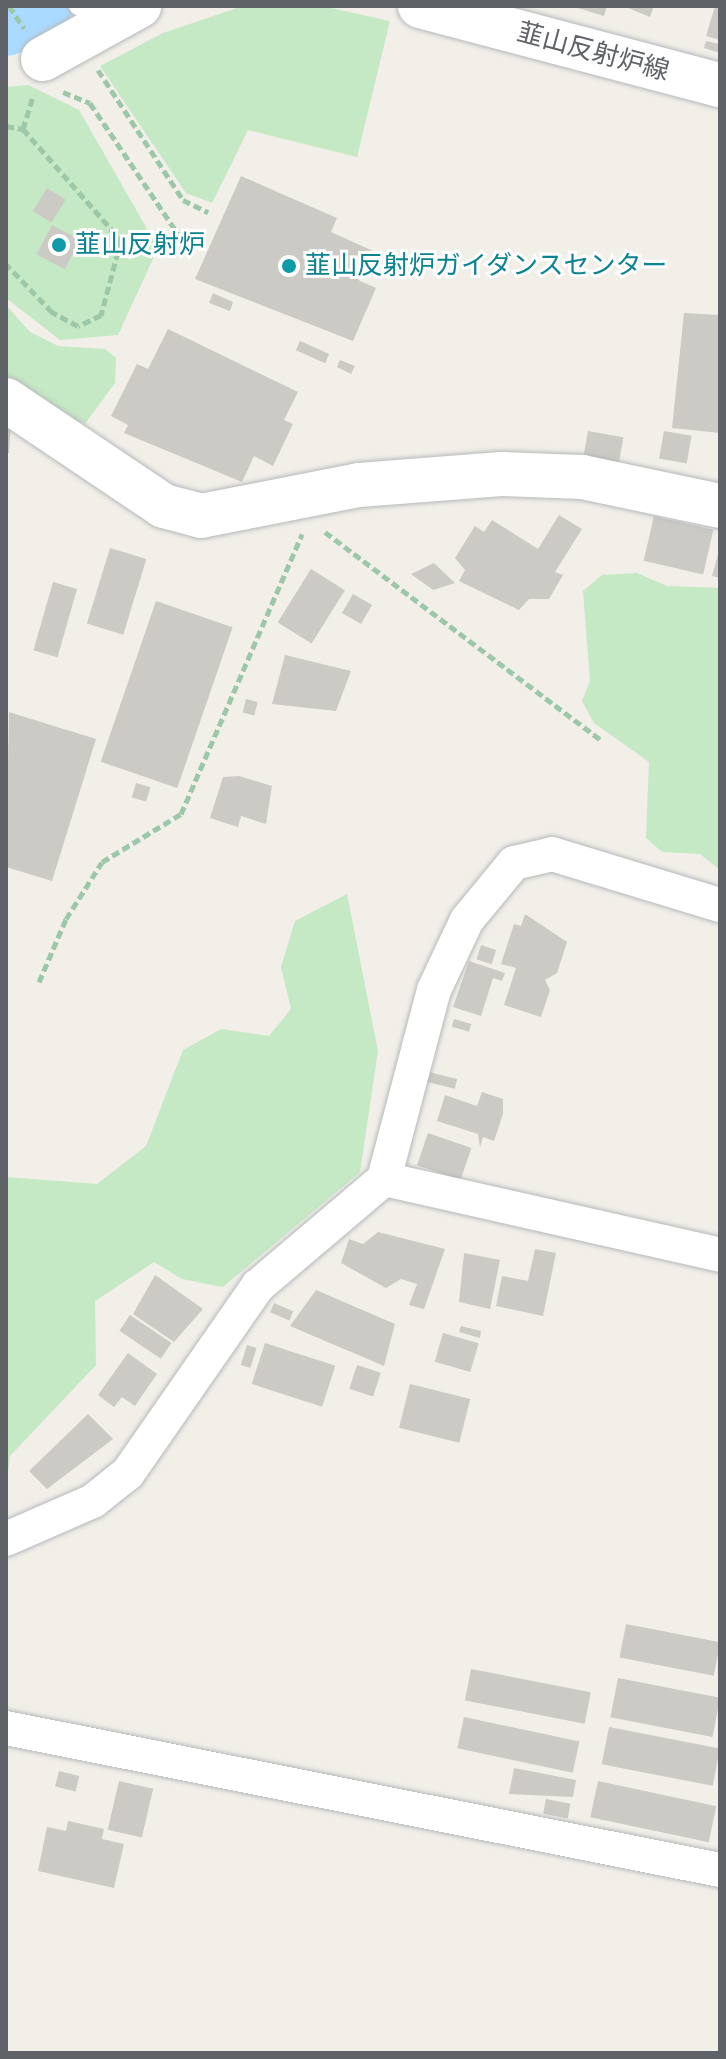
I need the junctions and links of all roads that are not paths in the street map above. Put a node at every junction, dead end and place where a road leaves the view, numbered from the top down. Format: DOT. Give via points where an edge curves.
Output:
graph roads {
  1 [pos="420,6"];
  2 [pos="720,85"];
  3 [pos="6,400"];
  4 [pos="720,506"];
  5 [pos="720,905"];
  6 [pos="384,1179"];
  7 [pos="720,1255"];
  8 [pos="6,1539"];
  9 [pos="6,1728"];
  10 [pos="720,1870"];
  1 -- 2 [label="street, 韮山反射炉線"];
  3 -- 4 [label="street" via="164,506 219,516 502,474 582,477"];
  5 -- 6 [label="street" via="552,854 514,863 467,920 434,990"];
  6 -- 7 [label="street"];
  6 -- 8 [label="street" via="258,1286 128,1473 93,1501"];
  9 -- 10 [label="street"];
}
